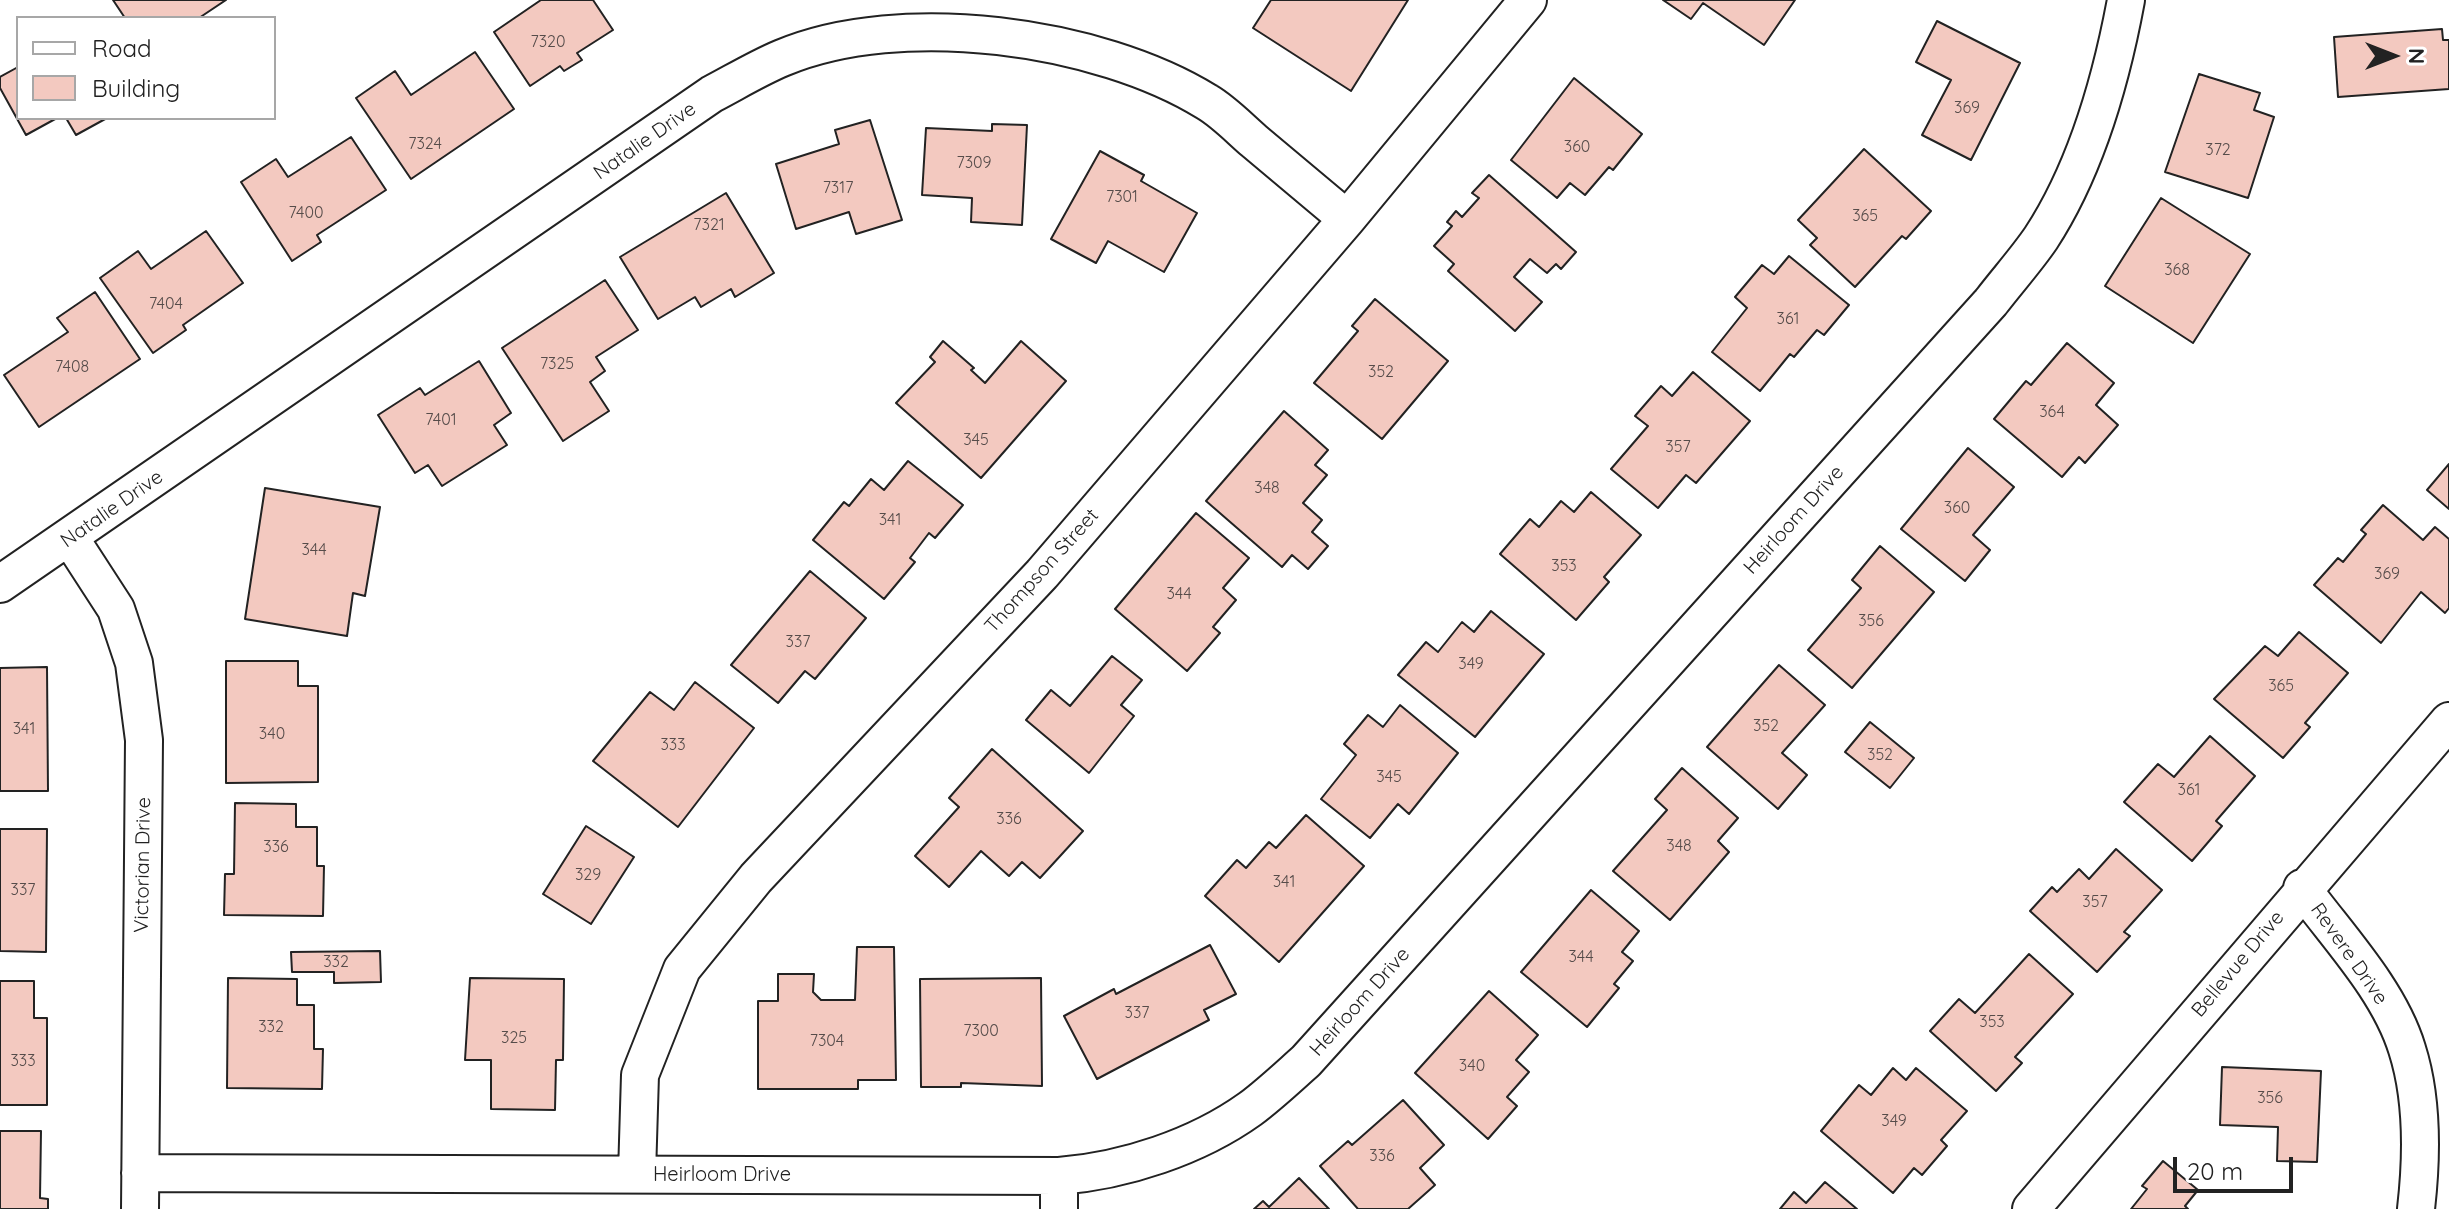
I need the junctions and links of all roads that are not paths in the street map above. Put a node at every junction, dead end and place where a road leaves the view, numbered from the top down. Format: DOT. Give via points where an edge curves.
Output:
graph roads {
  1 [pos="1528,0"];
  2 [pos="2126,0"];
  3 [pos="1347,219"];
  4 [pos="70,538"];
  5 [pos="0,584"];
  6 [pos="2449,721"];
  7 [pos="2302,888"];
  8 [pos="140,1173"];
  9 [pos="637,1174"];
  10 [pos="1059,1192"];
  11 [pos="140,1209"];
  12 [pos="2031,1209"];
  13 [pos="2416,1209"];
  1 -- 3 [label="street, Thompson Street"];
  2 -- 10 [label="street, Heirloom Drive" via="2116,52 2066,192 2041,238 1991,302 1306,1061 1249,1110 1193,1143 1090,1173"];
  3 -- 4 [label="street, Natalie Drive" via="1208,102 1148,74 1042,41 986,33 913,33 838,42 784,57 712,94"];
  3 -- 9 [label="street, Thompson Street" via="1042,574 756,878 682,969 640,1075"];
  4 -- 5 [label="street, Natalie Drive"];
  4 -- 8 [label="street, Victorian Drive" via="116,609 134,663 144,740"];
  6 -- 7 [label="street, Bellevue Drive"];
  7 -- 12 [label="street, Bellevue Drive"];
  7 -- 13 [label="street, Revere Drive" via="2381,997 2407,1047 2417,1100"];
  8 -- 9 [label="street, Heirloom Drive"];
  8 -- 11 [label="street, Victorian Drive"];
  9 -- 10 [label="street, Heirloom Drive"];
}
